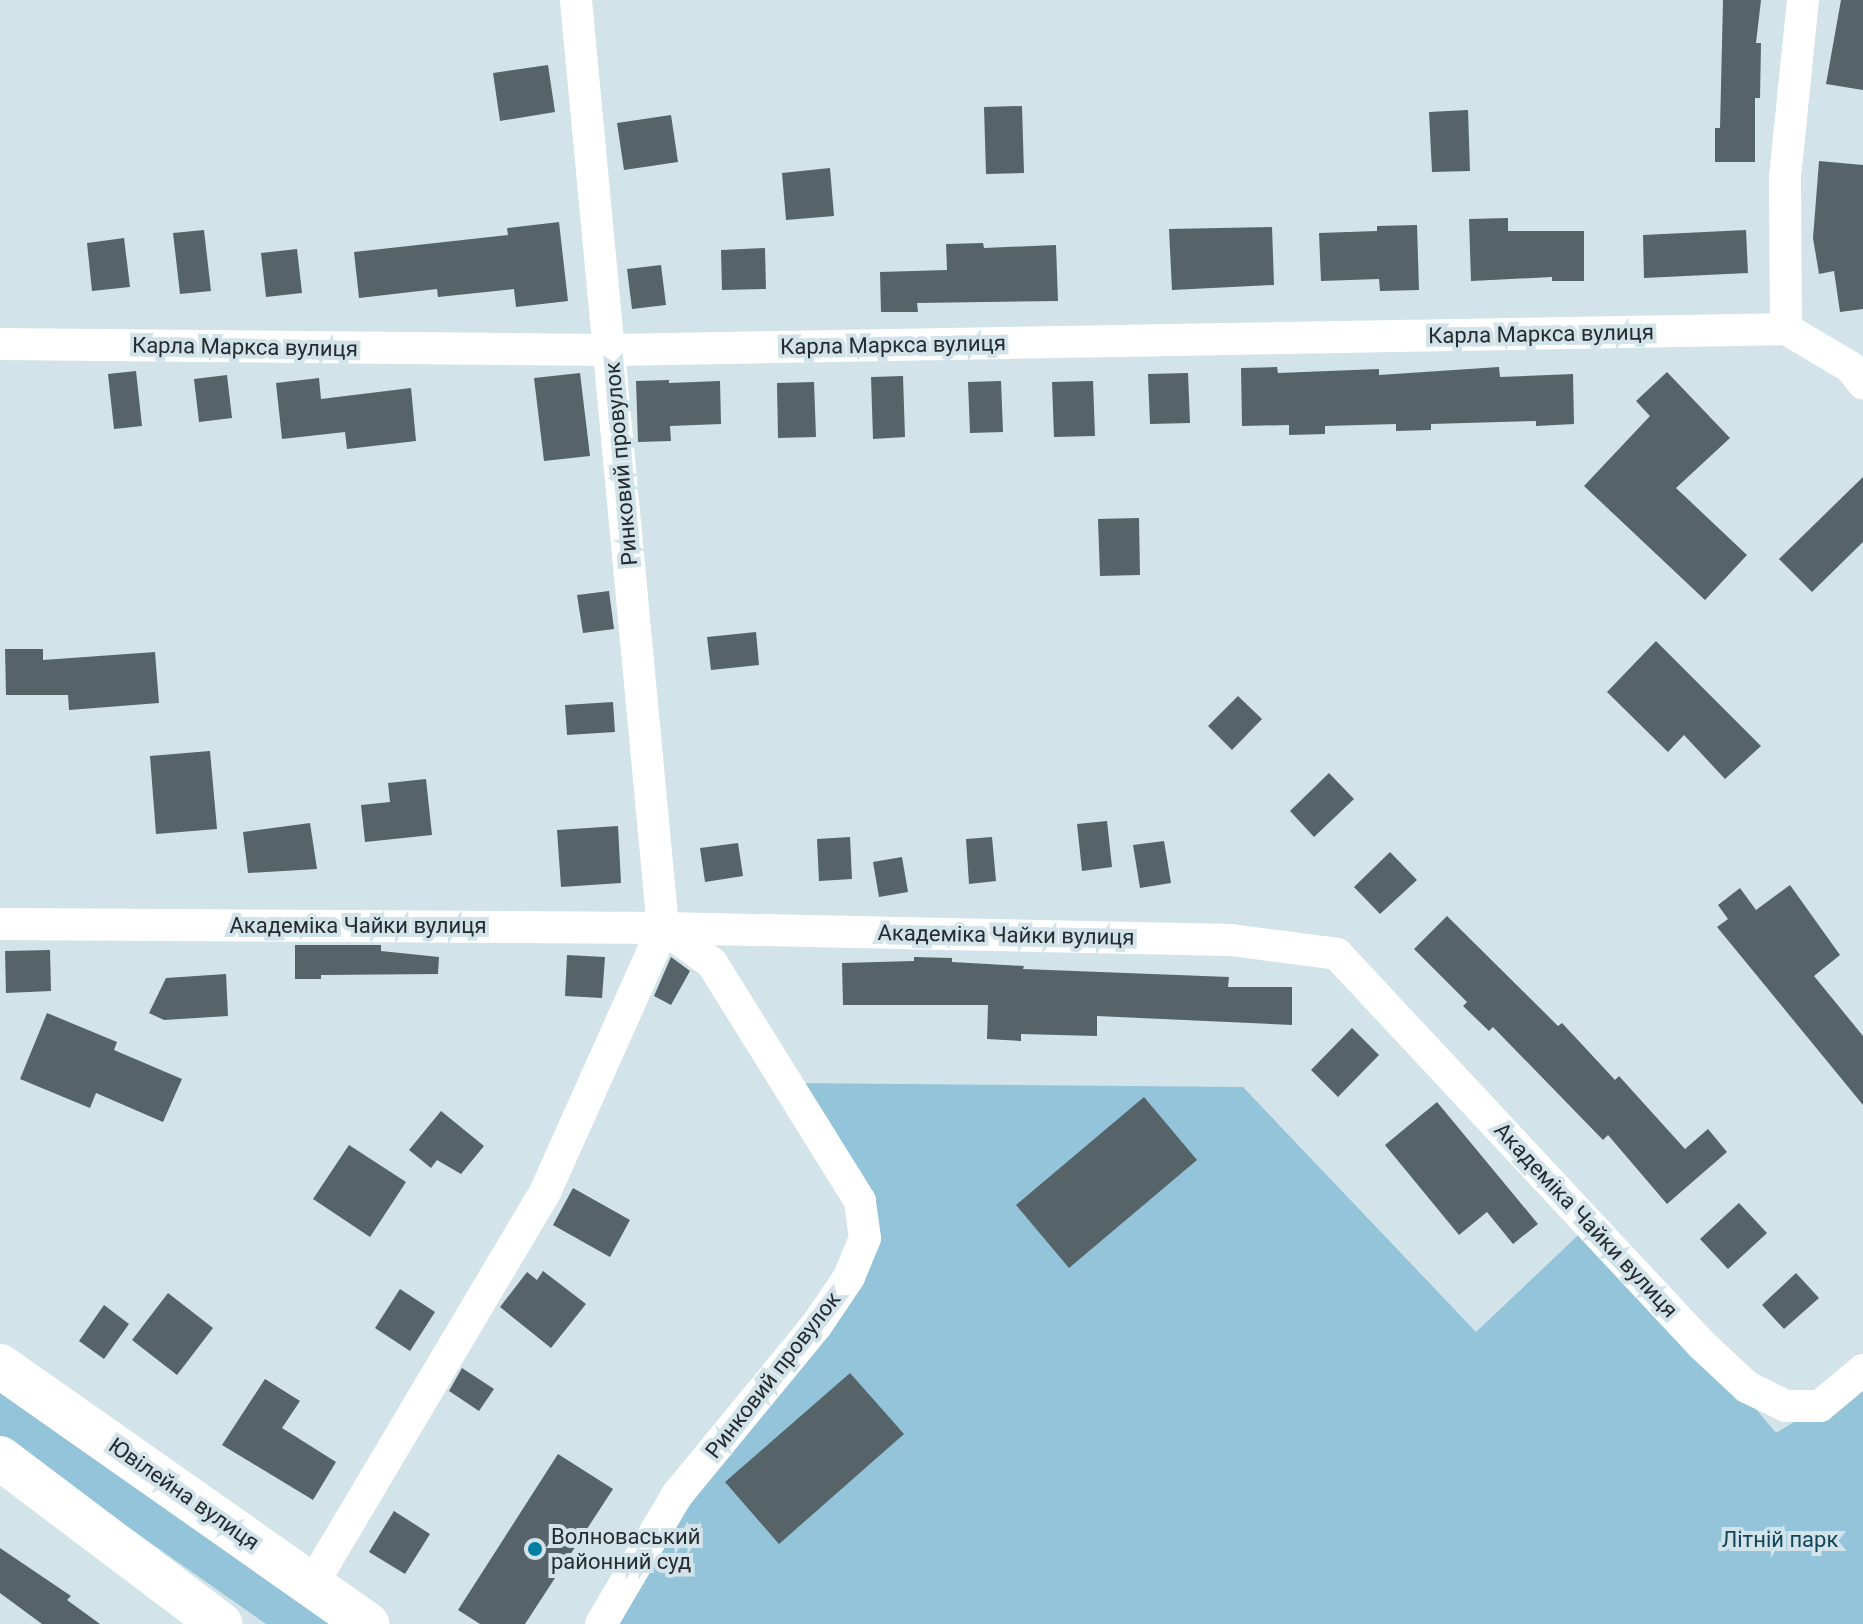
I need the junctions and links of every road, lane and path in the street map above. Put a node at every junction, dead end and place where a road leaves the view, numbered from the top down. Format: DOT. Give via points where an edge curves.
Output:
graph roads {
  1 [pos="576,0"];
  2 [pos="1803,0"];
  3 [pos="1786,329"];
  4 [pos="0,344"];
  5 [pos="611,350"];
  6 [pos="1863,383"];
  7 [pos="0,924"];
  8 [pos="663,928"];
  9 [pos="0,1366"];
  10 [pos="1863,1370"];
  11 [pos="0,1458"];
  12 [pos="313,1583"];
  13 [pos="220,1624"];
  14 [pos="367,1624"];
  15 [pos="601,1624"];
  1 -- 5 [label="street, Ринковий провулок"];
  2 -- 3 [label="street" via="1785,177"];
  3 -- 5 [label="street, Карла Маркса вулиця"];
  3 -- 6 [label="street" via="1850,367"];
  4 -- 5 [label="street, Карла Маркса вулиця"];
  5 -- 8 [label="street, Ринковий провулок"];
  7 -- 8 [label="street, Академіка Чайки вулиця"];
  8 -- 10 [label="street, Академіка Чайки вулиця" via="1231,940 1337,954 1747,1387 1786,1406 1820,1406"];
  8 -- 12 [label="street, Ринковий провулок" via="546,1190"];
  8 -- 15 [label="street, Ринковий провулок" via="712,963 860,1201 865,1238 849,1277 816,1326 677,1495"];
  9 -- 12 [label="street, Ювілейна вулиця"];
  11 -- 13 [label="street"];
  12 -- 14 [label="street, Ювілейна вулиця"];
}
